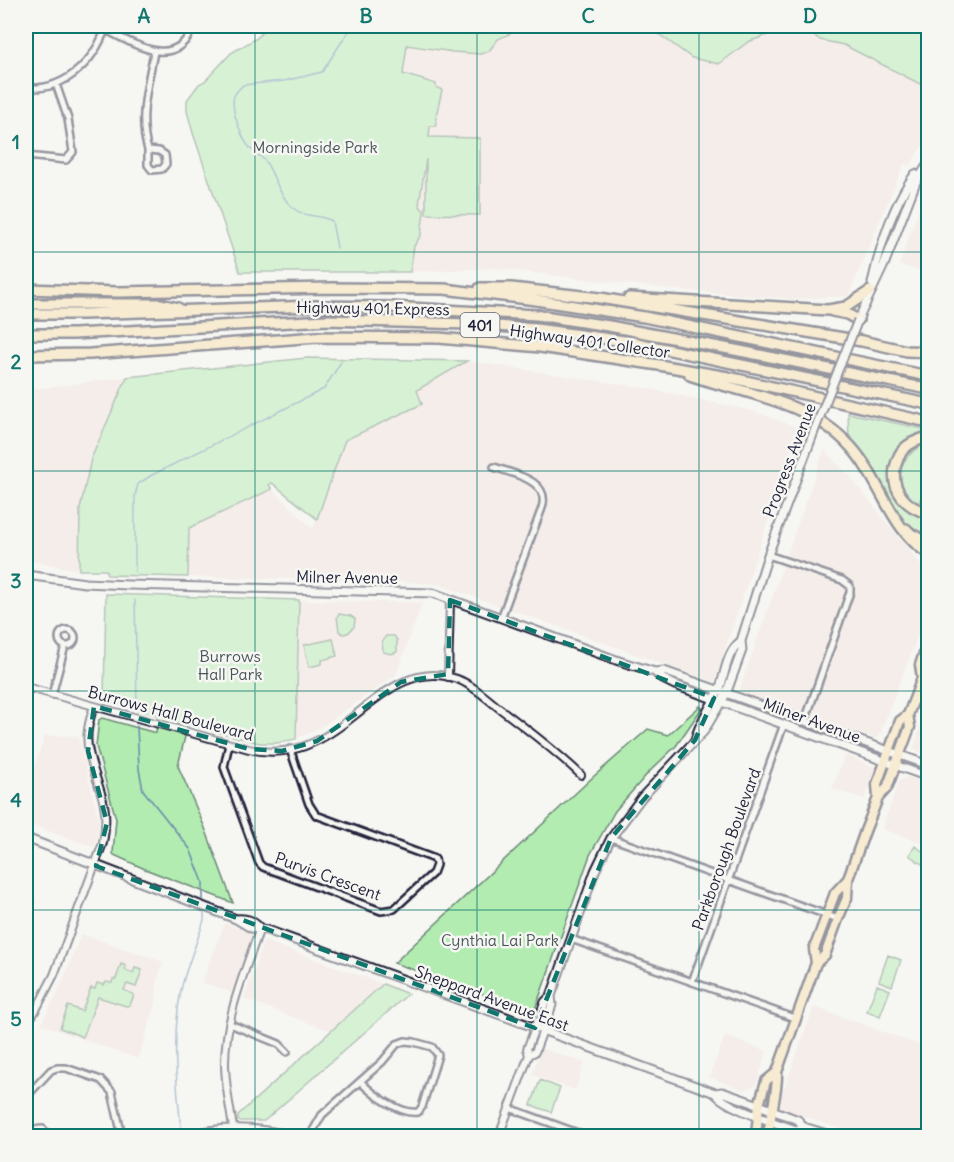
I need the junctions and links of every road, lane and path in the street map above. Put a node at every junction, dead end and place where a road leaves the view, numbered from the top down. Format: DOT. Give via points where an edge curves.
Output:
graph roads {
  1 [pos="98,26"];
  2 [pos="193,26"];
  3 [pos="106,27"];
  4 [pos="154,52"];
  5 [pos="56,84"];
  6 [pos="26,88"];
  7 [pos="148,150"];
  8 [pos="26,156"];
  9 [pos="928,158"];
  10 [pos="928,164"];
  11 [pos="913,180"];
  12 [pos="890,223"];
  13 [pos="896,230"];
  14 [pos="26,289"];
  15 [pos="444,289"];
  16 [pos="870,291"];
  17 [pos="600,298"];
  18 [pos="26,304"];
  19 [pos="828,310"];
  20 [pos="195,311"];
  21 [pos="26,314"];
  22 [pos="858,320"];
  23 [pos="26,334"];
  24 [pos="928,352"];
  25 [pos="26,355"];
  26 [pos="659,365"];
  27 [pos="928,376"];
  28 [pos="928,389"];
  29 [pos="928,404"];
  30 [pos="928,422"];
  31 [pos="928,436"];
  32 [pos="494,467"];
  33 [pos="928,513"];
  34 [pos="894,516"];
  35 [pos="928,542"];
  36 [pos="928,553"];
  37 [pos="768,555"];
  38 [pos="26,575"];
  39 [pos="450,600"];
  40 [pos="501,618"];
  41 [pos="928,640"];
  42 [pos="741,641"];
  43 [pos="65,646"];
  44 [pos="925,675"];
  45 [pos="448,677"];
  46 [pos="26,687"];
  47 [pos="52,695"];
  48 [pos="716,695"];
  49 [pos="724,698"];
  50 [pos="94,706"];
  51 [pos="908,715"];
  52 [pos="805,721"];
  53 [pos="784,724"];
  54 [pos="695,740"];
  55 [pos="229,744"];
  56 [pos="290,749"];
  57 [pos="889,751"];
  58 [pos="900,754"];
  59 [pos="885,761"];
  60 [pos="896,765"];
  61 [pos="928,765"];
  62 [pos="581,775"];
  63 [pos="928,777"];
  64 [pos="878,798"];
  65 [pos="26,838"];
  66 [pos="611,838"];
  67 [pos="96,866"];
  68 [pos="848,879"];
  69 [pos="730,880"];
  70 [pos="26,894"];
  71 [pos="26,911"];
  72 [pos="827,915"];
  73 [pos="838,920"];
  74 [pos="260,928"];
  75 [pos="571,939"];
  76 [pos="816,963"];
  77 [pos="693,982"];
  78 [pos="928,1005"];
  79 [pos="797,1019"];
  80 [pos="230,1024"];
  81 [pos="26,1026"];
  82 [pos="927,1027"];
  83 [pos="539,1029"];
  84 [pos="287,1052"];
  85 [pos="777,1072"];
  86 [pos="361,1082"];
  87 [pos="715,1093"];
  88 [pos="26,1097"];
  89 [pos="759,1105"];
  90 [pos="509,1108"];
  91 [pos="771,1109"];
  92 [pos="758,1116"];
  93 [pos="769,1120"];
  94 [pos="26,1124"];
  95 [pos="804,1127"];
  96 [pos="233,1128"];
  97 [pos="31,1134"];
  98 [pos="49,1137"];
  99 [pos="122,1137"];
  100 [pos="184,1137"];
  101 [pos="294,1137"];
  102 [pos="310,1137"];
  103 [pos="499,1137"];
  104 [pos="586,1137"];
  105 [pos="756,1137"];
  106 [pos="768,1137"];
  107 [pos="833,1137"];
  1 -- 3 [label="street"];
  2 -- 4 [label="street" via="178,46"];
  3 -- 4 [label="street"];
  3 -- 5 [label="street" via="86,62"];
  4 -- 7 [label="street" via="144,108 143,131"];
  5 -- 6 [label="street"];
  5 -- 8 [label="street" via="73,152 66,160"];
  7 -- 7 [label="street" via="149,168 162,169 165,155"];
  9 -- 11 [label="main road, Progress Avenue"];
  10 -- 11 [label="main road, Progress Avenue"];
  11 -- 12 [label="main road, Progress Avenue"];
  11 -- 13 [label="main road, Progress Avenue"];
  12 -- 13 [label="main road"];
  12 -- 16 [label="main road, Progress Avenue"];
  13 -- 16 [label="main road, Progress Avenue"];
  14 -- 15 [label="highway, Highway 401 Collector / 401"];
  15 -- 17 [label="highway" via="511,288"];
  15 -- 27 [label="highway, Highway 401 Collector / 401" via="644,317"];
  16 -- 19 [label="highway" via="846,306"];
  16 -- 22 [label="main road, Progress Avenue"];
  17 -- 19 [label="highway"];
  17 -- 24 [label="highway"];
  18 -- 20 [label="highway" via="160,304"];
  19 -- 22 [label="highway"];
  20 -- 21 [label="highway, Highway 401 Express / 401"];
  20 -- 28 [label="highway, Highway 401 Express / 401" via="315,306 537,315"];
  22 -- 37 [label="main road, Progress Avenue, bridge"];
  23 -- 29 [label="highway, Highway 401 Express / 401" via="327,320 502,327 632,342"];
  25 -- 26 [label="highway, Highway 401 Collector / 401" via="357,336 540,347"];
  26 -- 30 [label="highway, Highway 401 Collector / 401"];
  26 -- 34 [label="highway" via="778,401 832,428 852,447"];
  31 -- 33 [label="highway" via="902,451 895,472 901,497"];
  32 -- 40 [label="street" via="533,482 542,490 544,501"];
  34 -- 35 [label="highway" via="911,534"];
  34 -- 36 [label="highway" via="911,541"];
  37 -- 42 [label="main road, Progress Avenue"];
  37 -- 52 [label="street" via="850,586"];
  38 -- 39 [label="main road, Milner Avenue" via="129,585 433,593"];
  39 -- 40 [label="main road, Milner Avenue"];
  39 -- 45 [label="street"];
  40 -- 48 [label="main road, Milner Avenue" via="655,672 675,685"];
  41 -- 44 [label="main road" via="920,665"];
  42 -- 48 [label="main road, Progress Avenue" via="734,646"];
  42 -- 49 [label="main road, Progress Avenue" via="742,650"];
  43 -- 47 [label="street"];
  44 -- 51 [label="main road"];
  45 -- 56 [label="street, Burrows Hall Boulevard" via="422,676 401,682 327,735"];
  45 -- 62 [label="street, Burrows Hall Boulevard" via="476,689"];
  46 -- 47 [label="street, Burrows Hall Boulevard"];
  47 -- 50 [label="street, Burrows Hall Boulevard"];
  48 -- 49 [label="main road, Milner Avenue"];
  48 -- 54 [label="main road, Progress Avenue"];
  49 -- 52 [label="main road, Milner Avenue"];
  49 -- 53 [label="main road, Milner Avenue"];
  49 -- 54 [label="main road, Progress Avenue"];
  50 -- 55 [label="street, Burrows Hall Boulevard"];
  50 -- 67 [label="street" via="87,731 88,751 106,805 107,823"];
  51 -- 57 [label="main road" via="900,721"];
  51 -- 58 [label="main road" via="910,726"];
  52 -- 57 [label="main road, Milner Avenue"];
  53 -- 59 [label="main road, Milner Avenue"];
  53 -- 69 [label="street, Parkborough Boulevard"];
  54 -- 66 [label="main road, Progress Avenue" via="642,797"];
  55 -- 56 [label="street, Burrows Hall Boulevard" via="258,751"];
  55 -- 56 [label="street, Purvis Crescent" via="224,767 262,867 381,911 394,909 433,873 435,859 316,815"];
  57 -- 58 [label="main road, Milner Avenue"];
  57 -- 59 [label="main road"];
  58 -- 60 [label="main road"];
  58 -- 61 [label="main road, Milner Avenue"];
  59 -- 60 [label="main road, Milner Avenue"];
  59 -- 64 [label="main road" via="877,784"];
  60 -- 63 [label="main road, Milner Avenue"];
  60 -- 64 [label="main road" via="887,788"];
  64 -- 68 [label="main road"];
  65 -- 67 [label="main road, Sheppard Avenue East"];
  66 -- 69 [label="street"];
  66 -- 75 [label="main road, Progress Avenue"];
  67 -- 74 [label="main road, Sheppard Avenue East" via="236,919 254,921"];
  67 -- 81 [label="street" via="54,975"];
  68 -- 72 [label="main road" via="835,893"];
  68 -- 73 [label="main road" via="847,898"];
  69 -- 72 [label="street"];
  69 -- 77 [label="street, Parkborough Boulevard"];
  70 -- 71 [label="street" via="30,902"];
  72 -- 73 [label="street"];
  72 -- 76 [label="main road" via="814,949"];
  73 -- 76 [label="main road" via="825,955"];
  74 -- 80 [label="street"];
  74 -- 83 [label="main road, Sheppard Avenue East"];
  75 -- 77 [label="street"];
  75 -- 83 [label="main road, Progress Avenue" via="551,996 552,1005"];
  76 -- 79 [label="main road"];
  77 -- 79 [label="street"];
  78 -- 82 [label="street"];
  79 -- 85 [label="main road"];
  80 -- 84 [label="street" via="279,1044"];
  80 -- 96 [label="street" via="225,1065"];
  83 -- 87 [label="main road, Sheppard Avenue East"];
  83 -- 90 [label="street" via="535,1052 529,1055"];
  85 -- 89 [label="main road" via="766,1081"];
  85 -- 91 [label="main road"];
  86 -- 86 [label="street" via="380,1099 418,1112 438,1056 432,1047 405,1041 397,1044"];
  86 -- 102 [label="street" via="322,1115"];
  87 -- 89 [label="main road, Sheppard Avenue East"];
  87 -- 92 [label="main road, Sheppard Avenue East" via="720,1100"];
  88 -- 99 [label="street" via="57,1068 101,1080 112,1092"];
  89 -- 91 [label="main road, Sheppard Avenue East"];
  89 -- 92 [label="main road"];
  90 -- 103 [label="street"];
  90 -- 104 [label="street"];
  91 -- 93 [label="main road"];
  91 -- 95 [label="main road, Sheppard Avenue East" via="798,1120"];
  92 -- 93 [label="main road, Sheppard Avenue East"];
  92 -- 105 [label="main road"];
  93 -- 95 [label="main road, Sheppard Avenue East" via="796,1130"];
  93 -- 106 [label="main road"];
  94 -- 97 [label="street"];
  95 -- 107 [label="main road, Sheppard Avenue East"];
  96 -- 100 [label="street"];
  96 -- 101 [label="street"];
  97 -- 98 [label="street" via="43,1129"];
}
